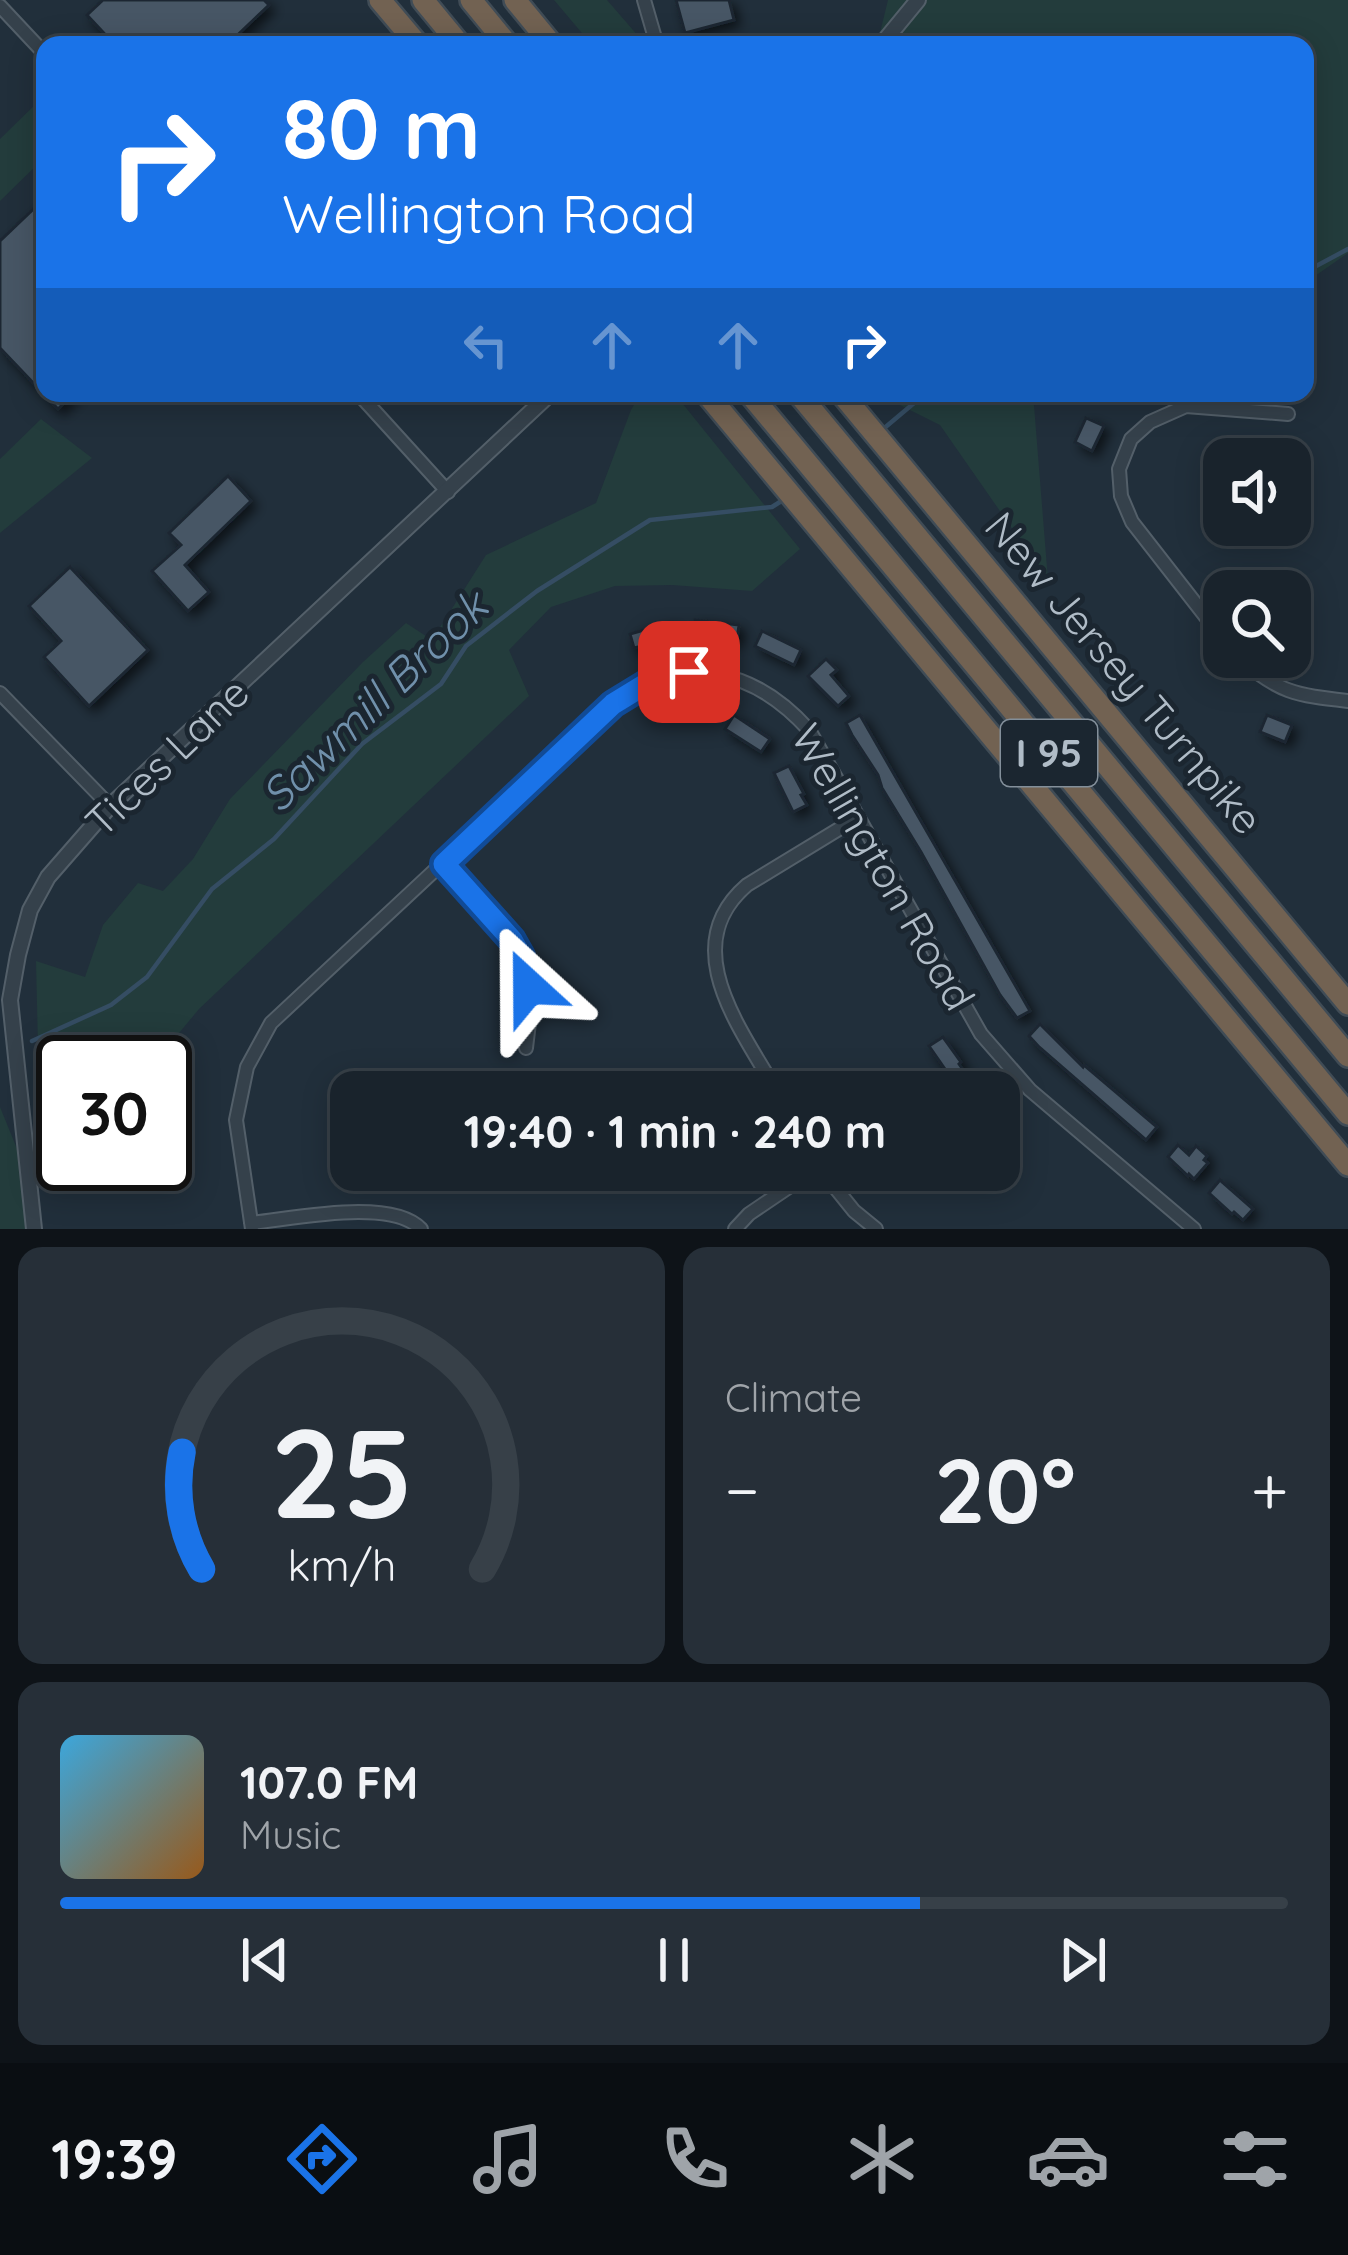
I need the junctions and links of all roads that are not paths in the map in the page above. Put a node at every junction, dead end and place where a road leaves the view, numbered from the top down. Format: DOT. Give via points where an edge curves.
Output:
graph roads {
  1 [pos="380,0"];
  2 [pos="423,0"];
  3 [pos="471,0"];
  4 [pos="515,0"];
  5 [pos="644,0"];
  6 [pos="918,0"];
  7 [pos="0,6"];
  8 [pos="410,36"];
  9 [pos="453,36"];
  10 [pos="501,36"];
  11 [pos="545,36"];
  12 [pos="654,36"];
  13 [pos="888,36"];
  14 [pos="36,45"];
  15 [pos="366,402"];
  16 [pos="542,402"];
  17 [pos="713,402"];
  18 [pos="756,402"];
  19 [pos="804,402"];
  20 [pos="848,402"];
  21 [pos="1288,414"];
  22 [pos="448,492"];
  23 [pos="1203,613"];
  24 [pos="1262,678"];
  25 [pos="0,693"];
  26 [pos="1348,701"];
  27 [pos="110,806"];
  28 [pos="857,818"];
  29 [pos="444,864"];
  30 [pos="1348,1004"];
  31 [pos="526,1048"];
  32 [pos="1348,1056"];
  33 [pos="764,1071"];
  34 [pos="1348,1114"];
  35 [pos="1348,1166"];
  36 [pos="785,1191"];
  37 [pos="836,1191"];
  38 [pos="252,1226"];
  39 [pos="34,1229"];
  40 [pos="421,1229"];
  41 [pos="735,1229"];
  42 [pos="876,1229"];
  43 [pos="1194,1229"];
  1 -- 8 [label="highway"];
  2 -- 9 [label="highway"];
  3 -- 10 [label="highway"];
  4 -- 11 [label="highway"];
  5 -- 12 [label="street"];
  6 -- 13 [label="street"];
  7 -- 14 [label="street"];
  15 -- 22 [label="street"];
  16 -- 22 [label="street, Tices Lane"];
  17 -- 35 [label="highway, I 95"];
  18 -- 34 [label="highway, I 95"];
  19 -- 32 [label="highway, New Jersey Turnpike / I 95"];
  20 -- 30 [label="highway, New Jersey Turnpike / I 95"];
  21 -- 23 [label="street" via="1186,406 1131,439 1119,469 1121,496"];
  22 -- 27 [label="street, Tices Lane"];
  24 -- 26 [label="street" via="1296,694"];
  25 -- 27 [label="street"];
  27 -- 39 [label="street, Tices Lane" via="30,910 14,977"];
  28 -- 29 [label="street, Wellington Road" via="790,710 742,680 689,672 649,682 613,704"];
  28 -- 33 [label="street" via="747,885 718,929 714,959 724,998"];
  28 -- 43 [label="street, Wellington Road" via="981,1034 1030,1090"];
  29 -- 31 [label="street" via="521,956 530,1003"];
  29 -- 38 [label="street, Wellington Road" via="272,1023 247,1067 236,1120"];
  36 -- 41 [label="street"];
  37 -- 42 [label="street"];
  38 -- 40 [label="street" via="364,1210"];
}
